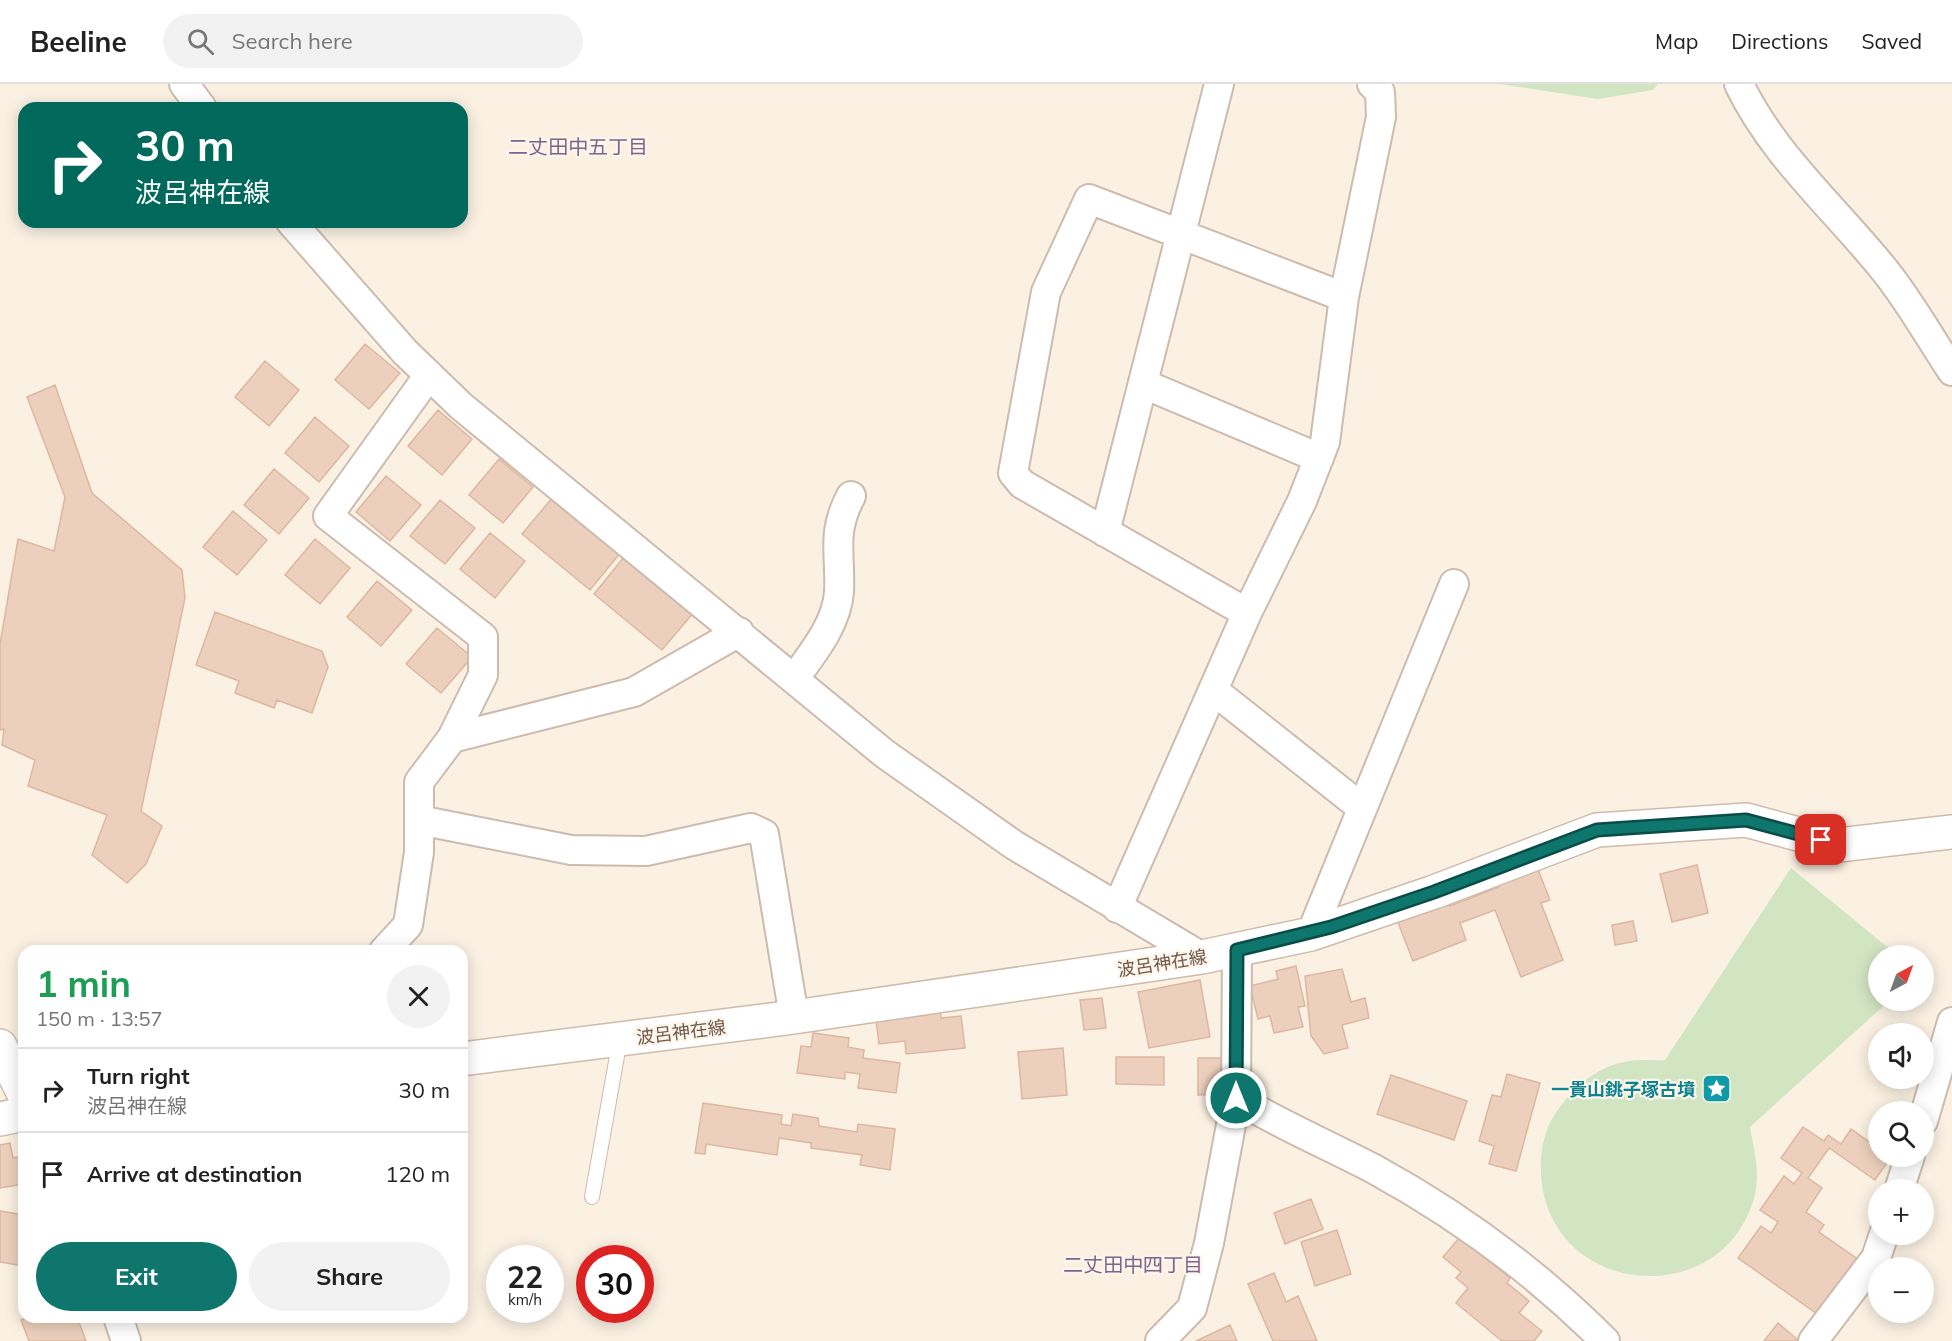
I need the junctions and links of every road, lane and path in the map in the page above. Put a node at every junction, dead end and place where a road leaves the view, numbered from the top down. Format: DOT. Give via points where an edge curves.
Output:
graph roads {
  1 [pos="184,84"];
  2 [pos="1219,84"];
  3 [pos="1372,84"];
  4 [pos="1739,84"];
  5 [pos="198,102"];
  6 [pos="296,228"];
  7 [pos="1182,234"];
  8 [pos="1344,297"];
  9 [pos="1952,371"];
  10 [pos="429,375"];
  11 [pos="1144,384"];
  12 [pos="1319,458"];
  13 [pos="851,496"];
  14 [pos="1105,532"];
  15 [pos="1454,584"];
  16 [pos="1247,613"];
  17 [pos="739,632"];
  18 [pos="794,679"];
  19 [pos="1213,690"];
  20 [pos="452,738"];
  21 [pos="1362,808"];
  22 [pos="419,820"];
  23 [pos="1952,832"];
  24 [pos="1117,908"];
  25 [pos="1311,933"];
  26 [pos="390,945"];
  27 [pos="1237,950"];
  28 [pos="1202,957"];
  29 [pos="794,1017"];
  30 [pos="1952,1022"];
  31 [pos="620,1039"];
  32 [pos="0,1046"];
  33 [pos="468,1058"];
  34 [pos="18,1082"];
  35 [pos="1236,1098"];
  36 [pos="1929,1101"];
  37 [pos="18,1115"];
  38 [pos="0,1119"];
  39 [pos="591,1197"];
  40 [pos="1880,1245"];
  41 [pos="119,1323"];
  42 [pos="126,1341"];
  43 [pos="1160,1341"];
  44 [pos="1605,1341"];
  45 [pos="1813,1341"];
  1 -- 5 [label="street"];
  2 -- 7 [label="street"];
  3 -- 8 [label="street" via="1380,92 1381,117"];
  4 -- 9 [label="street" via="1752,112 1804,181 1886,272"];
  6 -- 10 [label="street"];
  7 -- 8 [label="street"];
  7 -- 11 [label="street"];
  7 -- 14 [label="street" via="1089,199 1046,292 1013,473 1022,484"];
  8 -- 12 [label="street" via="1325,442"];
  10 -- 17 [label="street" via="461,406"];
  10 -- 20 [label="street" via="328,516 483,637 483,675"];
  11 -- 12 [label="street"];
  11 -- 14 [label="street"];
  12 -- 16 [label="street"];
  13 -- 18 [label="street" via="840,516 836,554 839,594 832,618 820,643"];
  14 -- 16 [label="street"];
  15 -- 21 [label="street"];
  16 -- 19 [label="street"];
  17 -- 18 [label="street"];
  17 -- 20 [label="street" via="634,692"];
  18 -- 24 [label="street" via="894,760 1014,845"];
  19 -- 21 [label="street"];
  19 -- 24 [label="street"];
  20 -- 22 [label="street" via="419,782"];
  21 -- 25 [label="street"];
  22 -- 26 [label="street" via="419,852 408,925"];
  22 -- 29 [label="street" via="571,850 646,851 751,828 764,834"];
  23 -- 25 [label="main road, 波呂神在線" via="1839,845 1746,820 1597,830 1434,892"];
  24 -- 28 [label="street"];
  25 -- 27 [label="main road, 波呂神在線"];
  27 -- 28 [label="main road, 波呂神在線"];
  27 -- 35 [label="street"];
  28 -- 29 [label="main road, 波呂神在線"];
  29 -- 31 [label="main road, 波呂神在線"];
  30 -- 36 [label="street"];
  31 -- 33 [label="main road, 波呂神在線"];
  31 -- 39 [label="lane"];
  32 -- 34 [label="main road"];
  35 -- 43 [label="street" via="1209,1244 1192,1308"];
  35 -- 44 [label="street" via="1374,1169 1457,1219 1574,1310"];
  37 -- 38 [label="main road"];
  40 -- 45 [label="street" via="1876,1258"];
  41 -- 42 [label="street"];
}
